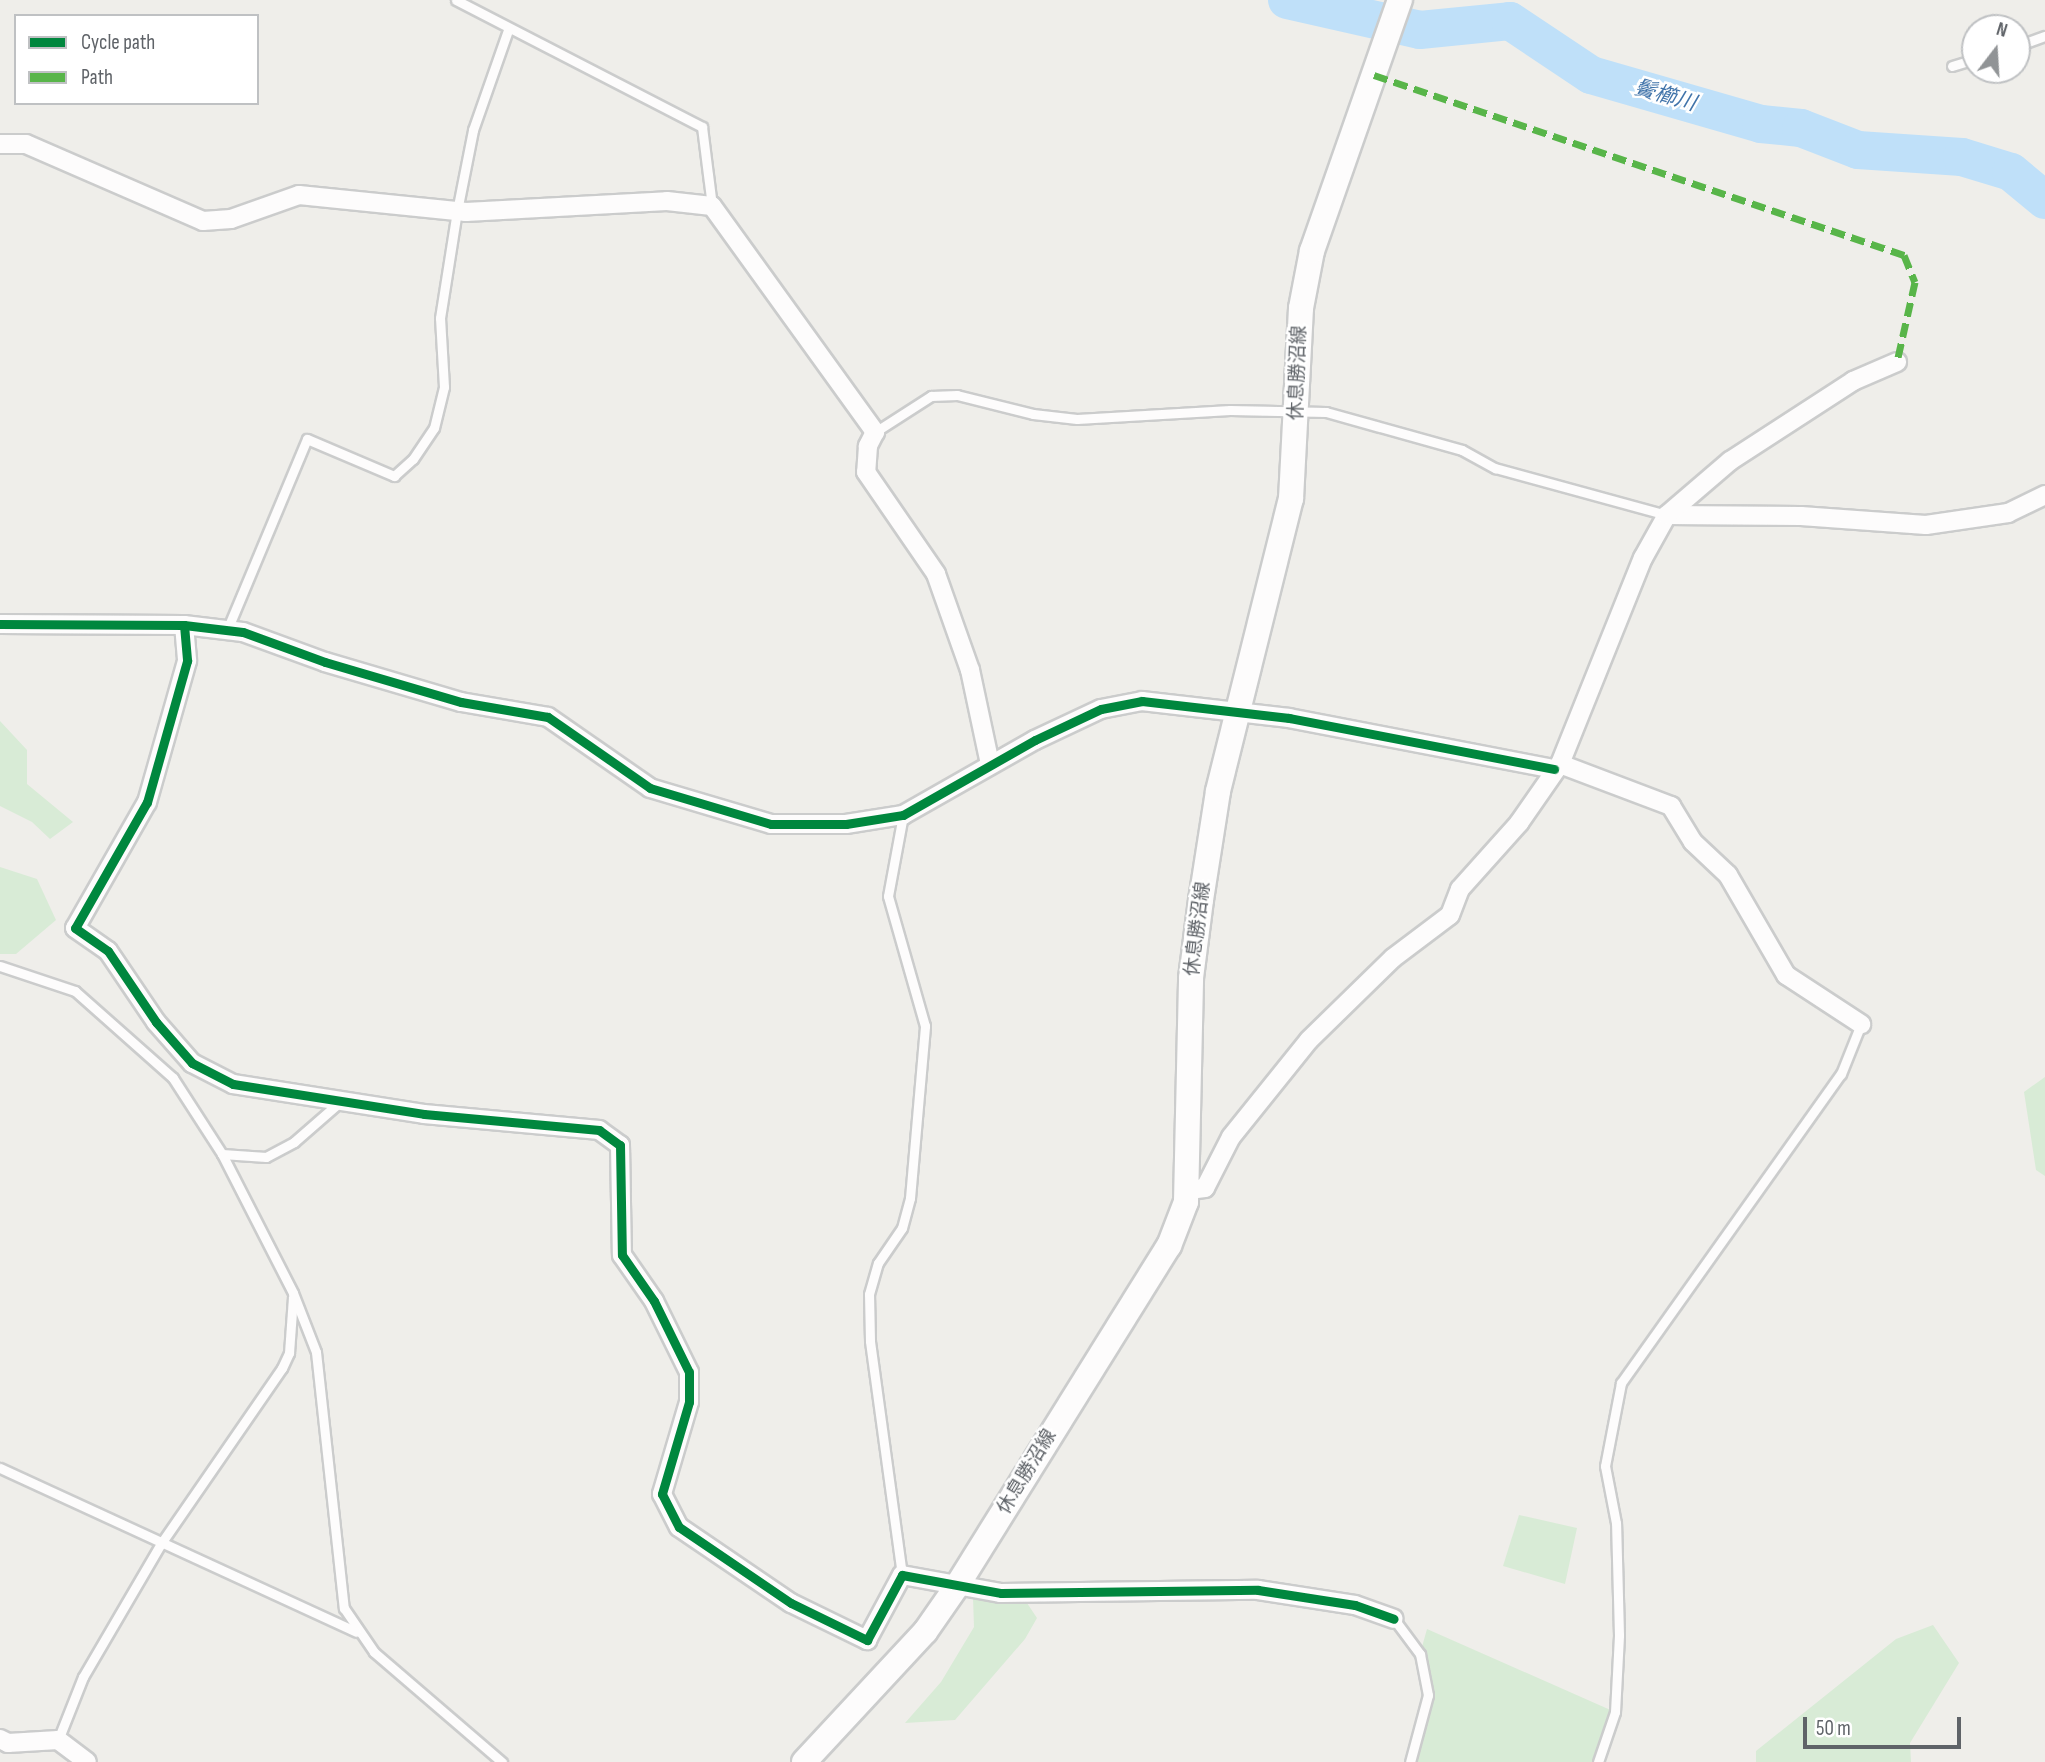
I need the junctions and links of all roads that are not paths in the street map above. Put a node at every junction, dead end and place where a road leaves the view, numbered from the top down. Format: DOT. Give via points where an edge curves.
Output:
graph roads {
  1 [pos="456,0"];
  2 [pos="1400,0"];
  3 [pos="508,30"];
  4 [pos="1961,63"];
  5 [pos="1952,66"];
  6 [pos="0,144"];
  7 [pos="712,206"];
  8 [pos="457,211"];
  9 [pos="1898,362"];
  10 [pos="1297,412"];
  11 [pos="875,432"];
  12 [pos="2045,495"];
  13 [pos="1667,515"];
  14 [pos="0,624"];
  15 [pos="184,625"];
  16 [pos="226,632"];
  17 [pos="1238,711"];
  18 [pos="990,764"];
  19 [pos="1557,767"];
  20 [pos="902,815"];
  21 [pos="0,966"];
  22 [pos="1861,1024"];
  23 [pos="342,1101"];
  24 [pos="222,1154"];
  25 [pos="1189,1190"];
  26 [pos="293,1293"];
  27 [pos="0,1468"];
  28 [pos="162,1542"];
  29 [pos="902,1575"];
  30 [pos="957,1586"];
  31 [pos="1395,1619"];
  32 [pos="356,1632"];
  33 [pos="0,1739"];
  34 [pos="58,1740"];
  35 [pos="86,1762"];
  36 [pos="502,1762"];
  37 [pos="804,1762"];
  38 [pos="1410,1762"];
  39 [pos="1598,1762"];
  1 -- 3 [label="lane"];
  2 -- 10 [label="main road, 休息勝沼線" via="1312,251 1301,308"];
  3 -- 7 [label="lane" via="702,127"];
  3 -- 8 [label="lane" via="473,130"];
  4 -- 5 [label="lane"];
  6 -- 8 [label="street" via="26,144 112,179 173,212 203,220 231,219 299,195"];
  7 -- 8 [label="street" via="667,201"];
  7 -- 11 [label="street"];
  8 -- 16 [label="lane" via="440,318 444,387 434,428 413,459 394,476 307,439"];
  9 -- 13 [label="street" via="1853,381 1730,461"];
  10 -- 11 [label="lane" via="1230,410 1077,419 1033,414 957,395 931,396"];
  10 -- 13 [label="lane" via="1326,412 1374,423 1462,450 1495,468"];
  10 -- 17 [label="main road, 休息勝沼線" via="1291,499"];
  11 -- 18 [label="street" via="868,446 866,472 936,574 970,670"];
  12 -- 13 [label="street" via="2008,513 1926,525 1801,516"];
  13 -- 19 [label="street" via="1643,558"];
  14 -- 15 [label="street"];
  15 -- 16 [label="street"];
  15 -- 23 [label="street" via="187,661 147,802 75,928 108,951 156,1022 192,1063 233,1084"];
  16 -- 20 [label="street" via="243,632 325,663 461,702 548,717 650,788 725,814 771,824 846,824"];
  17 -- 18 [label="street" via="1142,701 1101,709"];
  17 -- 19 [label="street"];
  17 -- 25 [label="main road, 休息勝沼線" via="1218,791 1191,978"];
  18 -- 20 [label="street"];
  19 -- 22 [label="street" via="1671,806 1693,842 1728,875 1786,975"];
  19 -- 25 [label="street" via="1520,823 1460,889 1450,915 1393,958 1310,1040 1231,1137 1205,1188"];
  20 -- 29 [label="lane" via="888,896 925,1026 919,1120 908,1208 902,1228 878,1263 869,1294 870,1341"];
  21 -- 24 [label="lane" via="75,991 173,1078"];
  22 -- 39 [label="lane" via="1841,1074 1622,1383 1605,1466 1616,1523 1619,1634 1615,1712"];
  23 -- 24 [label="lane" via="294,1142 266,1157"];
  23 -- 29 [label="street" via="424,1114 599,1130 620,1145 622,1255 654,1301 689,1372 689,1402 662,1494 679,1527 791,1603 867,1640"];
  24 -- 26 [label="lane"];
  25 -- 30 [label="main road, 休息勝沼線" via="1169,1246"];
  26 -- 28 [label="lane" via="289,1353 282,1368"];
  26 -- 32 [label="lane" via="316,1352 335,1549 344,1608"];
  27 -- 28 [label="lane"];
  28 -- 32 [label="lane"];
  28 -- 34 [label="lane" via="83,1677"];
  29 -- 30 [label="street"];
  30 -- 31 [label="street" via="1001,1593 1080,1595 1258,1590 1355,1605"];
  30 -- 37 [label="main road, 休息勝沼線" via="925,1632"];
  31 -- 38 [label="lane" via="1420,1654 1428,1695"];
  32 -- 36 [label="lane" via="410,1685"];
  33 -- 34 [label="street" via="8,1743"];
  34 -- 35 [label="street"];
}
